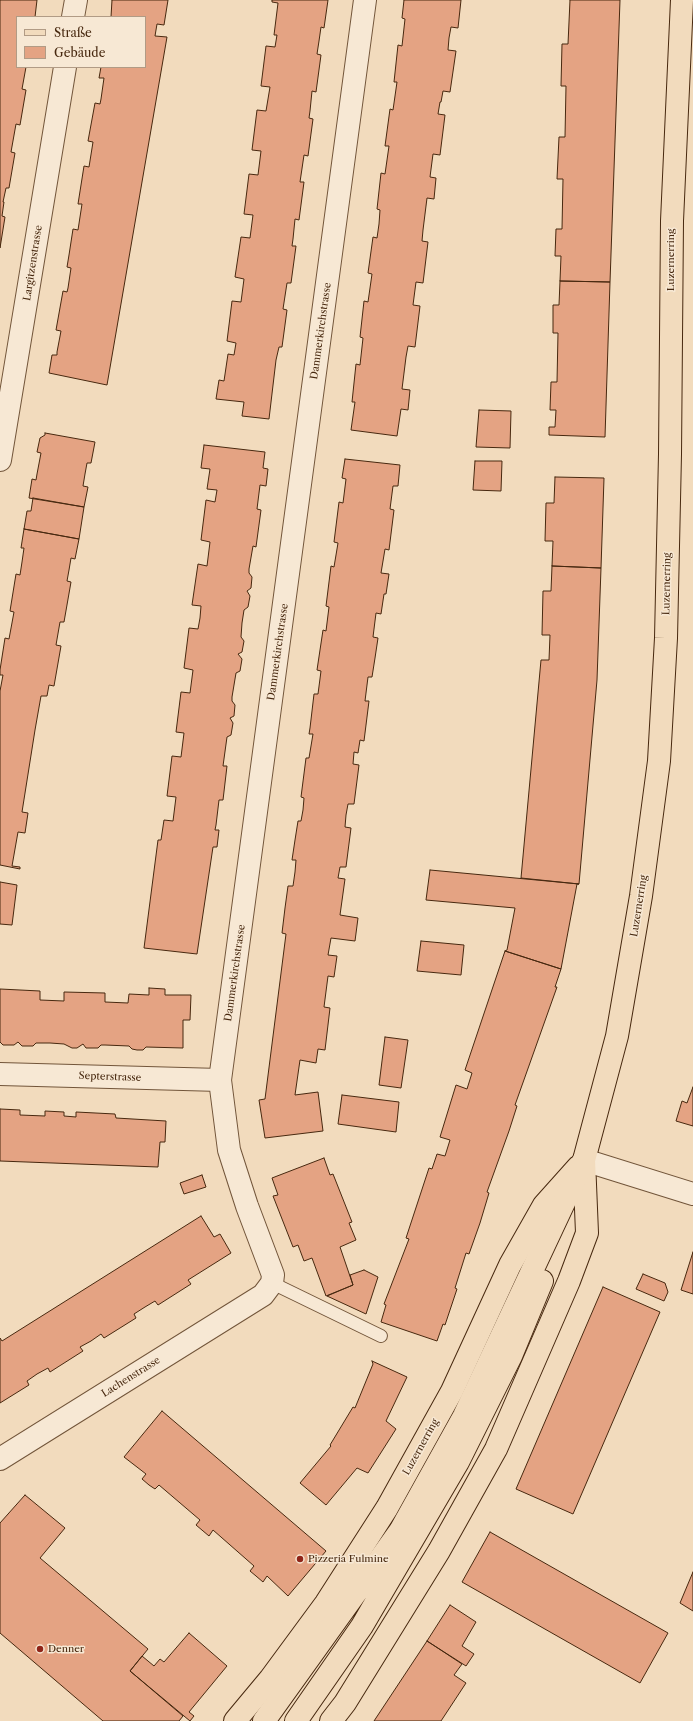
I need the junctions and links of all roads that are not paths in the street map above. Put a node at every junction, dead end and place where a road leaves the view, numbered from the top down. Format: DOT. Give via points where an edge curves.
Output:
graph roads {
  1 [pos="76,0"];
  2 [pos="365,0"];
  3 [pos="682,0"];
  4 [pos="73,16"];
  5 [pos="65,68"];
  6 [pos="0,460"];
  7 [pos="0,1074"];
  8 [pos="220,1080"];
  9 [pos="584,1160"];
  10 [pos="693,1194"];
  11 [pos="268,1289"];
  12 [pos="381,1336"];
  13 [pos="0,1459"];
  14 [pos="235,1721"];
  15 [pos="264,1721"];
  16 [pos="296,1721"];
  17 [pos="331,1721"];
  1 -- 4 [label="street"];
  2 -- 8 [label="street, Dammerkirchstrasse"];
  3 -- 9 [label="main road, Luzernerring" via="672,221 667,600 659,761 641,896 617,1036"];
  5 -- 6 [label="street, Largitzenstrasse"];
  7 -- 8 [label="street, Septerstrasse"];
  8 -- 11 [label="street, Dammerkirchstrasse" via="229,1150 273,1275"];
  9 -- 10 [label="street"];
  9 -- 14 [label="main road, Luzernerring" via="544,1205 510,1265 452,1391 387,1508 326,1604"];
  9 -- 15 [label="main road" via="464,1416 400,1531"];
  9 -- 16 [label="main road" via="556,1249 511,1356 458,1462 362,1626"];
  9 -- 17 [label="main road, Luzernerring" via="587,1233 569,1282 496,1449 439,1551"];
  11 -- 12 [label="lane"];
  11 -- 13 [label="street, Lachenstrasse"];
}
